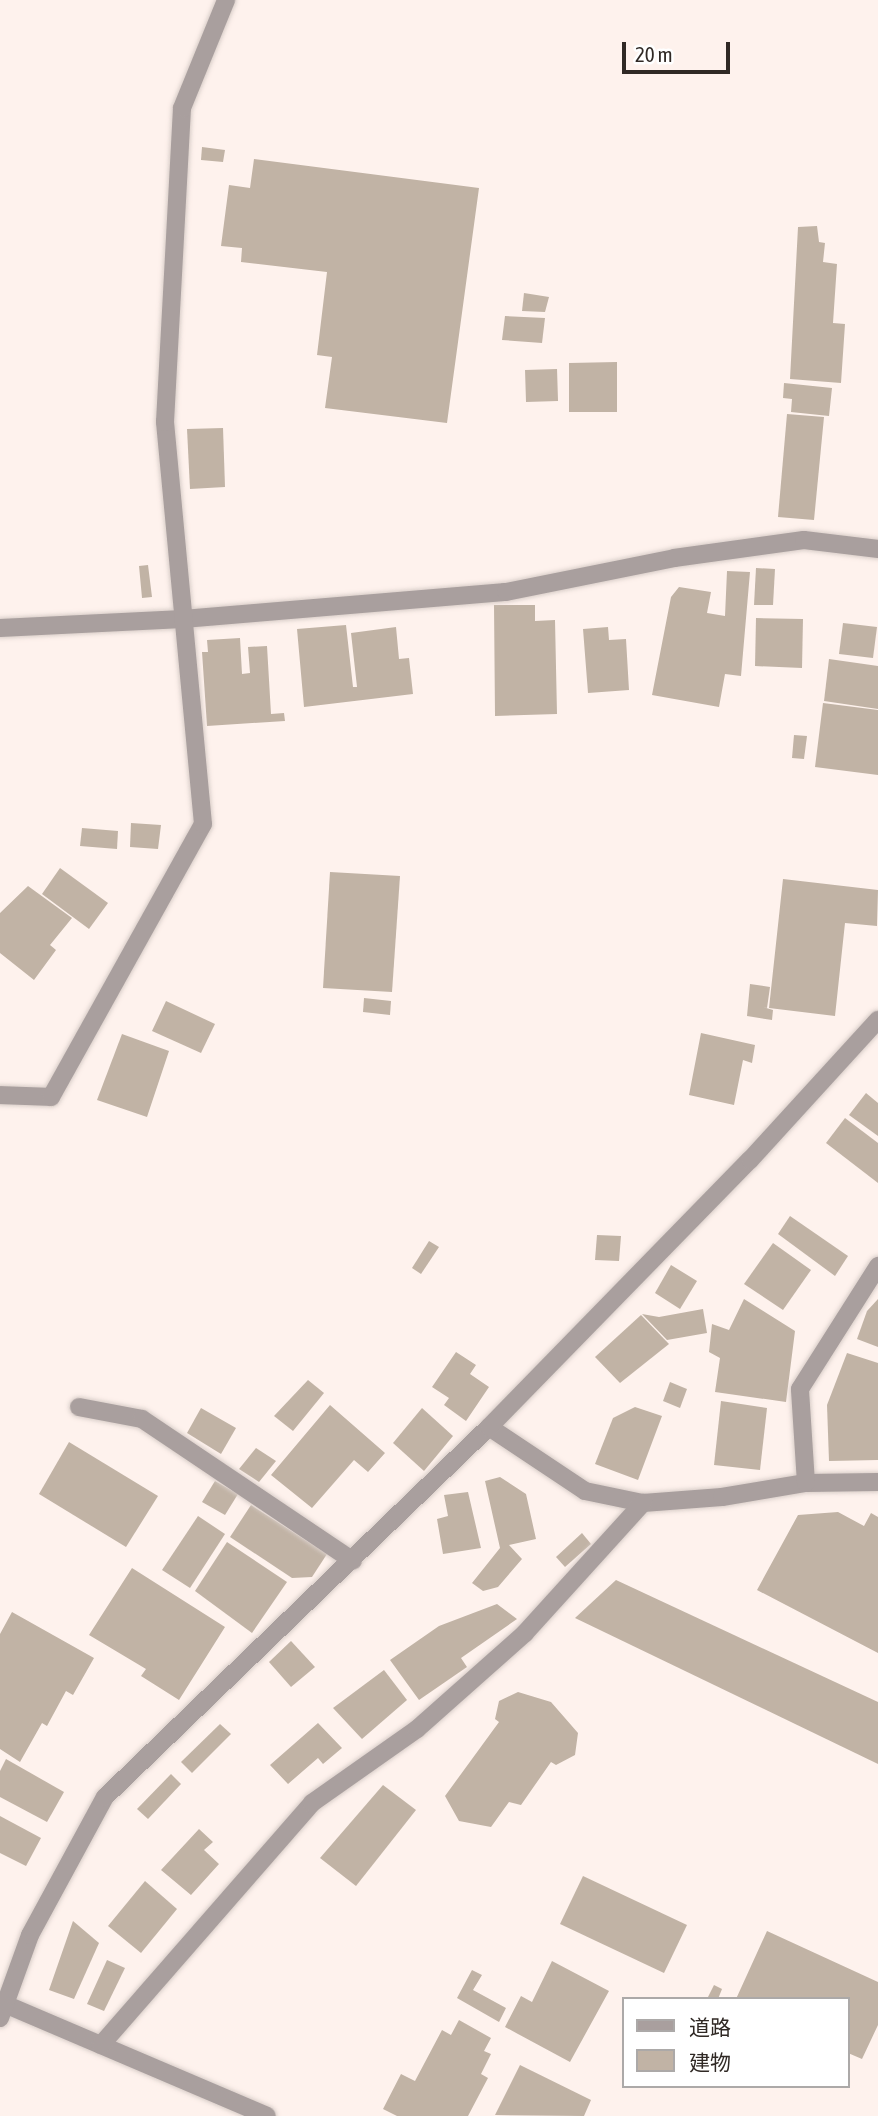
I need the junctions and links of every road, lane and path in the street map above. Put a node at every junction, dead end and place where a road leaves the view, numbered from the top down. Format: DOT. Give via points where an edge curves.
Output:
graph roads {
  1 [pos="226,0"];
  2 [pos="878,549"];
  3 [pos="183,619"];
  4 [pos="0,628"];
  5 [pos="878,1020"];
  6 [pos="0,1095"];
  7 [pos="878,1266"];
  8 [pos="79,1407"];
  9 [pos="489,1427"];
  10 [pos="878,1482"];
  11 [pos="806,1483"];
  12 [pos="643,1503"];
  13 [pos="353,1561"];
  14 [pos="1,2008"];
  15 [pos="101,2045"];
  16 [pos="267,2116"];
  1 -- 3 [label="street" via="183,108 165,422"];
  2 -- 3 [label="street" via="804,540 674,558 506,592"];
  3 -- 4 [label="street"];
  3 -- 6 [label="street" via="203,824 51,1097"];
  5 -- 9 [label="street" via="750,1160"];
  7 -- 11 [label="street" via="800,1389"];
  8 -- 13 [label="street" via="142,1419"];
  9 -- 12 [label="street" via="585,1491"];
  9 -- 13 [label="street"];
  10 -- 11 [label="street"];
  11 -- 12 [label="street" via="722,1497"];
  12 -- 15 [label="street" via="526,1633 417,1730 312,1803"];
  13 -- 14 [label="street" via="105,1797 30,1935"];
  14 -- 15 [label="street"];
  15 -- 16 [label="street"];
}
